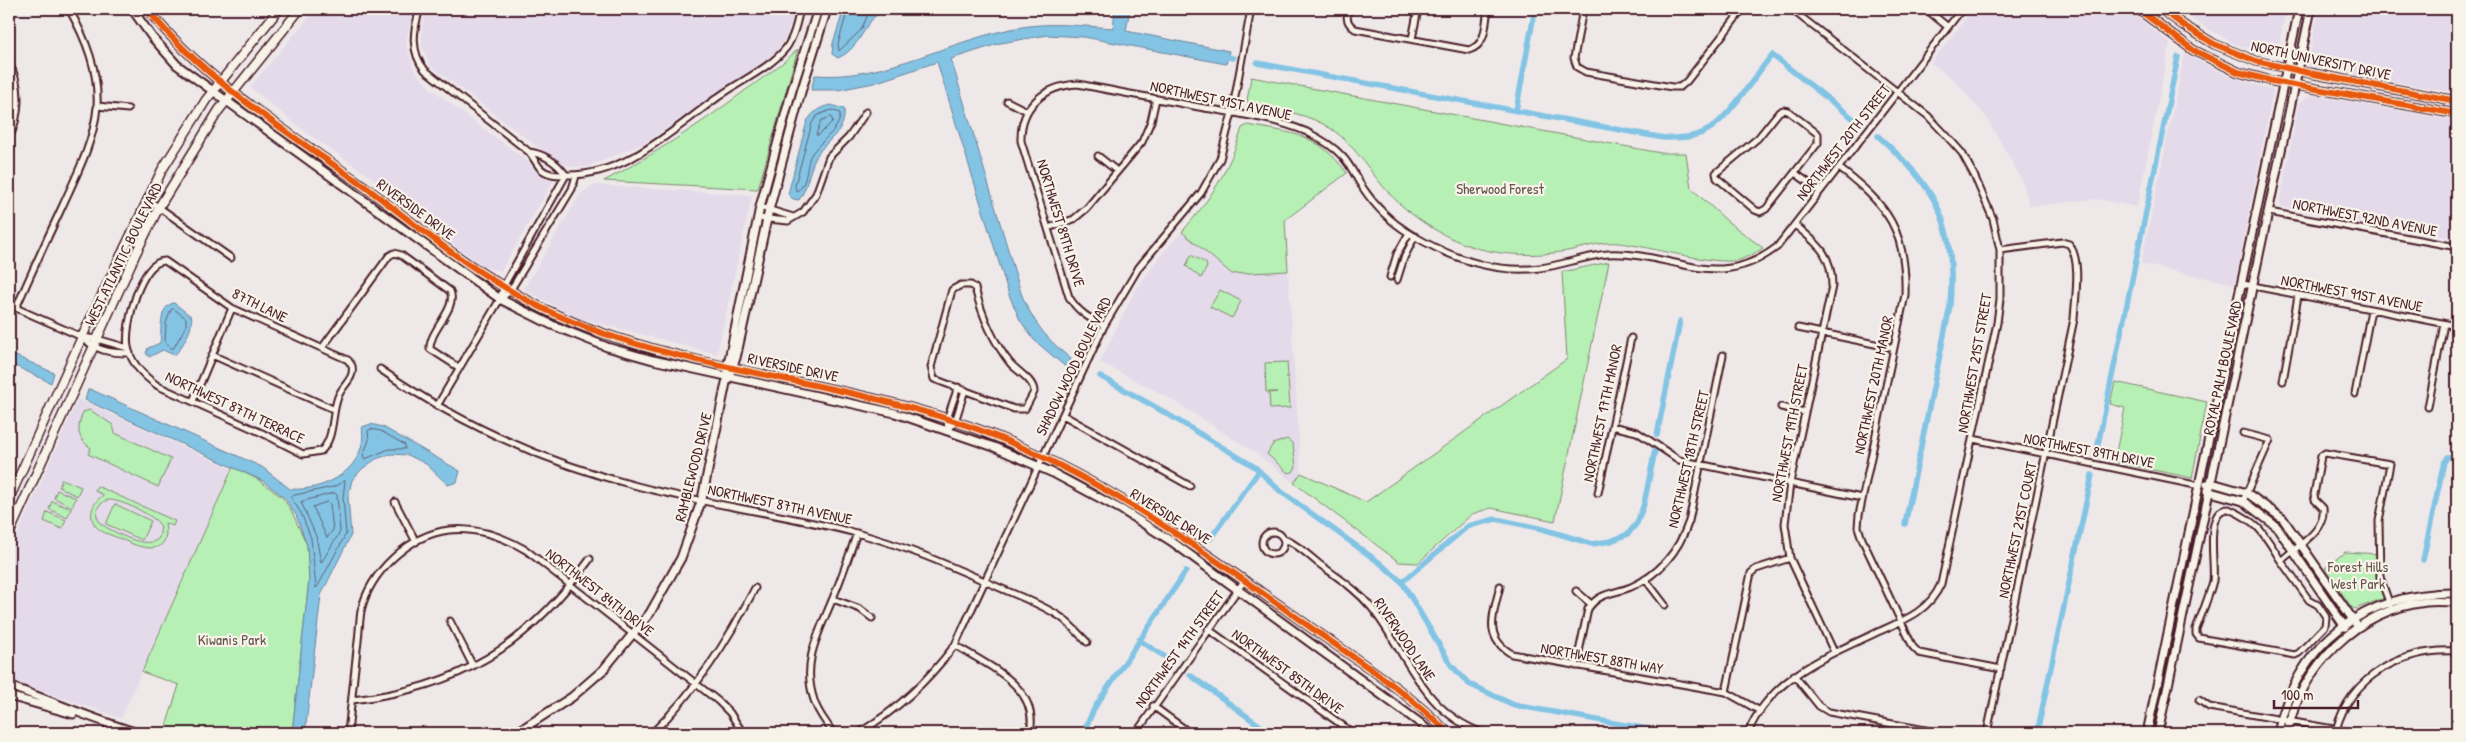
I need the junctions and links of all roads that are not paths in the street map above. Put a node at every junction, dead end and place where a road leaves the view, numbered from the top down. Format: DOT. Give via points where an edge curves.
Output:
graph roads {
  1 [pos="70,9"];
  2 [pos="132,9"];
  3 [pos="147,9"];
  4 [pos="279,9"];
  5 [pos="300,9"];
  6 [pos="420,9"];
  7 [pos="800,9"];
  8 [pos="818,9"];
  9 [pos="827,9"];
  10 [pos="1250,9"];
  11 [pos="1348,9"];
  12 [pos="1418,9"];
  13 [pos="1488,9"];
  14 [pos="1583,9"];
  15 [pos="1743,9"];
  16 [pos="1791,9"];
  17 [pos="1926,9"];
  18 [pos="1962,9"];
  19 [pos="2138,9"];
  20 [pos="2161,9"];
  21 [pos="2299,9"];
  22 [pos="2311,9"];
  23 [pos="1948,26"];
  24 [pos="1412,39"];
  25 [pos="9,63"];
  26 [pos="2287,69"];
  27 [pos="2298,71"];
  28 [pos="220,81"];
  29 [pos="2284,83"];
  30 [pos="2295,85"];
  31 [pos="233,91"];
  32 [pos="212,92"];
  33 [pos="1897,92"];
  34 [pos="1156,99"];
  35 [pos="226,101"];
  36 [pos="2457,101"];
  37 [pos="1007,102"];
  38 [pos="97,106"];
  39 [pos="128,109"];
  40 [pos="1027,111"];
  41 [pos="866,112"];
  42 [pos="1232,112"];
  43 [pos="2457,114"];
  44 [pos="9,139"];
  45 [pos="529,152"];
  46 [pos="1098,156"];
  47 [pos="1839,168"];
  48 [pos="1117,172"];
  49 [pos="1795,173"];
  50 [pos="566,175"];
  51 [pos="576,176"];
  52 [pos="1820,192"];
  53 [pos="146,198"];
  54 [pos="159,207"];
  55 [pos="760,207"];
  56 [pos="769,210"];
  57 [pos="2269,212"];
  58 [pos="793,216"];
  59 [pos="758,218"];
  60 [pos="767,220"];
  61 [pos="1795,225"];
  62 [pos="1048,228"];
  63 [pos="1409,233"];
  64 [pos="1415,236"];
  65 [pos="2457,247"];
  66 [pos="2000,250"];
  67 [pos="231,258"];
  68 [pos="1728,270"];
  69 [pos="1390,277"];
  70 [pos="1397,280"];
  71 [pos="2242,284"];
  72 [pos="2253,286"];
  73 [pos="503,287"];
  74 [pos="510,291"];
  75 [pos="2298,296"];
  76 [pos="500,299"];
  77 [pos="9,304"];
  78 [pos="16,308"];
  79 [pos="232,308"];
  80 [pos="2371,310"];
  81 [pos="2444,324"];
  82 [pos="1104,326"];
  83 [pos="2457,326"];
  84 [pos="1798,328"];
  85 [pos="1822,332"];
  86 [pos="82,337"];
  87 [pos="1630,338"];
  88 [pos="97,339"];
  89 [pos="93,347"];
  90 [pos="322,348"];
  91 [pos="1894,348"];
  92 [pos="129,350"];
  93 [pos="212,355"];
  94 [pos="1724,355"];
  95 [pos="730,366"];
  96 [pos="458,367"];
  97 [pos="380,369"];
  98 [pos="728,377"];
  99 [pos="2283,380"];
  100 [pos="958,387"];
  101 [pos="965,390"];
  102 [pos="2355,394"];
  103 [pos="193,401"];
  104 [pos="437,406"];
  105 [pos="1781,407"];
  106 [pos="2428,407"];
  107 [pos="333,409"];
  108 [pos="1805,412"];
  109 [pos="1063,415"];
  110 [pos="947,419"];
  111 [pos="956,422"];
  112 [pos="1612,426"];
  113 [pos="948,430"];
  114 [pos="2243,433"];
  115 [pos="1973,439"];
  116 [pos="2046,455"];
  117 [pos="1042,458"];
  118 [pos="1700,464"];
  119 [pos="1039,467"];
  120 [pos="1790,483"];
  121 [pos="2212,483"];
  122 [pos="1190,486"];
  123 [pos="2201,486"];
  124 [pos="2210,492"];
  125 [pos="1598,493"];
  126 [pos="2247,493"];
  127 [pos="1862,498"];
  128 [pos="9,499"];
  129 [pos="702,500"];
  130 [pos="2243,501"];
  131 [pos="395,502"];
  132 [pos="12,522"];
  133 [pos="857,533"];
  134 [pos="9,534"];
  135 [pos="1284,539"];
  136 [pos="416,542"];
  137 [pos="2301,542"];
  138 [pos="2294,548"];
  139 [pos="1790,558"];
  140 [pos="590,559"];
  141 [pos="2281,561"];
  142 [pos="1645,579"];
  143 [pos="985,581"];
  144 [pos="1244,581"];
  145 [pos="571,585"];
  146 [pos="1500,586"];
  147 [pos="755,588"];
  148 [pos="1237,590"];
  149 [pos="1576,592"];
  150 [pos="2457,593"];
  151 [pos="833,599"];
  152 [pos="2388,602"];
  153 [pos="2457,602"];
  154 [pos="1591,604"];
  155 [pos="1665,605"];
  156 [pos="2392,610"];
  157 [pos="872,618"];
  158 [pos="2352,619"];
  159 [pos="450,621"];
  160 [pos="1902,621"];
  161 [pos="2344,624"];
  162 [pos="2358,627"];
  163 [pos="1208,629"];
  164 [pos="2349,633"];
  165 [pos="634,635"];
  166 [pos="1087,642"];
  167 [pos="955,645"];
  168 [pos="2457,651"];
  169 [pos="1834,652"];
  170 [pos="473,666"];
  171 [pos="1576,666"];
  172 [pos="2001,669"];
  173 [pos="1794,675"];
  174 [pos="698,684"];
  175 [pos="9,686"];
  176 [pos="1726,692"];
  177 [pos="9,696"];
  178 [pos="352,700"];
  179 [pos="2199,700"];
  180 [pos="1153,706"];
  181 [pos="1760,711"];
  182 [pos="81,715"];
  183 [pos="2280,720"];
  184 [pos="2290,722"];
  185 [pos="109,724"];
  186 [pos="2336,730"];
  187 [pos="106,733"];
  188 [pos="138,733"];
  189 [pos="348,733"];
  190 [pos="516,733"];
  191 [pos="652,733"];
  192 [pos="743,733"];
  193 [pos="833,733"];
  194 [pos="858,733"];
  195 [pos="1030,733"];
  196 [pos="1136,733"];
  197 [pos="1190,733"];
  198 [pos="1353,733"];
  199 [pos="1431,733"];
  200 [pos="1448,733"];
  201 [pos="1483,733"];
  202 [pos="1748,733"];
  203 [pos="1941,733"];
  204 [pos="1987,733"];
  205 [pos="2147,733"];
  206 [pos="2158,733"];
  207 [pos="2278,733"];
  208 [pos="2287,733"];
  209 [pos="2356,733"];
  1 -- 38 [label="street" via="90,55"];
  2 -- 32 [label="street, RIVERSIDE DRIVE" via="177,65"];
  3 -- 28 [label="street, RIVERSIDE DRIVE" via="188,55"];
  4 -- 28 [label="main road, WEST ATLANTIC BOULEVARD"];
  5 -- 31 [label="main road, WEST ATLANTIC BOULEVARD"];
  6 -- 45 [label="street" via="414,46 421,66"];
  7 -- 51 [label="street" via="792,38 778,56 640,153 597,173"];
  8 -- 55 [label="street, RAMBLEWOOD DRIVE"];
  9 -- 56 [label="street, RAMBLEWOOD DRIVE"];
  10 -- 42 [label="street"];
  11 -- 24 [label="street" via="1346,17 1355,29"];
  12 -- 24 [label="street"];
  13 -- 24 [label="street" via="1478,48 1470,50"];
  14 -- 15 [label="street" via="1574,58 1576,67 1586,72 1680,87"];
  16 -- 33 [label="street, NORTHWEST 21ST STREET"];
  17 -- 23 [label="street"];
  18 -- 23 [label="street, NORTHWEST 20TH STREET"];
  19 -- 29 [label="main road, NORTH UNIVERSITY DRIVE" via="2211,60 2245,74"];
  20 -- 26 [label="main road, NORTH UNIVERSITY DRIVE" via="2228,51"];
  21 -- 26 [label="street, ROYAL PALM BOULEVARD"];
  22 -- 27 [label="street, ROYAL PALM BOULEVARD"];
  23 -- 33 [label="street, NORTHWEST 20TH STREET"];
  25 -- 44 [label="street" via="18,92 15,126"];
  26 -- 27 [label="main road, NORTH UNIVERSITY DRIVE"];
  26 -- 29 [label="street, ROYAL PALM BOULEVARD"];
  27 -- 30 [label="street, ROYAL PALM BOULEVARD"];
  27 -- 36 [label="main road, NORTH UNIVERSITY DRIVE"];
  28 -- 31 [label="street, RIVERSIDE DRIVE"];
  28 -- 32 [label="main road, WEST ATLANTIC BOULEVARD"];
  29 -- 30 [label="main road, NORTH UNIVERSITY DRIVE"];
  29 -- 71 [label="street, ROYAL PALM BOULEVARD"];
  30 -- 43 [label="main road, NORTH UNIVERSITY DRIVE"];
  30 -- 57 [label="street, ROYAL PALM BOULEVARD"];
  31 -- 35 [label="main road, WEST ATLANTIC BOULEVARD"];
  31 -- 73 [label="street, RIVERSIDE DRIVE"];
  32 -- 35 [label="street, RIVERSIDE DRIVE"];
  32 -- 53 [label="main road, WEST ATLANTIC BOULEVARD"];
  33 -- 47 [label="street, NORTHWEST 20TH STREET"];
  33 -- 66 [label="street, NORTHWEST 21ST STREET" via="1928,116 1962,153 1985,196"];
  34 -- 40 [label="street, NORTHWEST 91ST AVENUE" via="1067,84 1044,92"];
  34 -- 42 [label="street, NORTHWEST 91ST AVENUE"];
  34 -- 48 [label="street" via="1145,137"];
  35 -- 54 [label="main road, WEST ATLANTIC BOULEVARD"];
  35 -- 76 [label="street, RIVERSIDE DRIVE"];
  37 -- 40 [label="street"];
  38 -- 39 [label="street"];
  38 -- 78 [label="street" via="86,151"];
  40 -- 62 [label="street, NORTHWEST 89TH DRIVE" via="1021,131 1022,141"];
  41 -- 58 [label="street" via="849,137 829,157 809,205"];
  42 -- 63 [label="street, NORTHWEST 91ST AVENUE" via="1281,124 1324,141 1342,155 1377,207"];
  42 -- 82 [label="street, SHADOW WOOD BOULEVARD" via="1220,159 1200,193 1139,267"];
  45 -- 50 [label="street" via="549,159"];
  45 -- 50 [label="street" via="541,169 553,175"];
  46 -- 48 [label="street"];
  47 -- 52 [label="street, NORTHWEST 20TH STREET"];
  47 -- 91 [label="street, NORTHWEST 20TH MANOR" via="1868,190 1882,206 1899,238 1906,274"];
  48 -- 62 [label="street" via="1074,219"];
  49 -- 49 [label="street" via="1819,138 1818,134 1783,110 1752,144 1716,173 1717,178 1760,212"];
  49 -- 52 [label="street"];
  50 -- 51 [label="street"];
  50 -- 73 [label="street"];
  51 -- 74 [label="street" via="572,189"];
  52 -- 61 [label="street, NORTHWEST 20TH STREET"];
  53 -- 54 [label="street"];
  53 -- 86 [label="main road, WEST ATLANTIC BOULEVARD"];
  54 -- 67 [label="street"];
  54 -- 88 [label="main road, WEST ATLANTIC BOULEVARD"];
  55 -- 56 [label="street"];
  55 -- 59 [label="street, RAMBLEWOOD DRIVE"];
  56 -- 58 [label="street"];
  56 -- 60 [label="street, RAMBLEWOOD DRIVE"];
  57 -- 65 [label="street, NORTHWEST 92ND AVENUE"];
  57 -- 72 [label="street, ROYAL PALM BOULEVARD"];
  58 -- 60 [label="street" via="788,221"];
  59 -- 60 [label="street"];
  59 -- 95 [label="street, RAMBLEWOOD DRIVE"];
  60 -- 95 [label="street, RAMBLEWOOD DRIVE"];
  61 -- 68 [label="street, NORTHWEST 20TH STREET" via="1763,258"];
  61 -- 85 [label="street, NORTHWEST 19TH STREET" via="1819,246 1828,258 1832,272"];
  62 -- 82 [label="street, NORTHWEST 89TH DRIVE" via="1069,297 1084,315"];
  63 -- 64 [label="street, NORTHWEST 91ST AVENUE"];
  63 -- 69 [label="street" via="1397,254"];
  64 -- 68 [label="street, NORTHWEST 91ST AVENUE" via="1471,262 1499,267 1539,268 1608,254 1708,270"];
  64 -- 70 [label="street"];
  66 -- 115 [label="street, NORTHWEST 21ST STREET" via="1997,323"];
  66 -- 116 [label="street, NORTHWEST 21ST COURT" via="2062,242 2069,244 2075,257 2074,319"];
  71 -- 72 [label="street, NORTHWEST 91ST AVENUE"];
  71 -- 123 [label="street, ROYAL PALM BOULEVARD"];
  72 -- 75 [label="street, NORTHWEST 91ST AVENUE"];
  72 -- 121 [label="street, ROYAL PALM BOULEVARD"];
  73 -- 74 [label="street, RIVERSIDE DRIVE"];
  73 -- 76 [label="street"];
  74 -- 76 [label="street"];
  74 -- 95 [label="street, RIVERSIDE DRIVE" via="569,320 615,337"];
  75 -- 80 [label="street, NORTHWEST 91ST AVENUE"];
  75 -- 99 [label="street"];
  76 -- 96 [label="street"];
  76 -- 98 [label="street, RIVERSIDE DRIVE" via="607,347"];
  77 -- 78 [label="street"];
  78 -- 86 [label="street"];
  79 -- 90 [label="street, 87TH LANE"];
  79 -- 92 [label="street, 87TH LANE" via="194,279 160,261 152,266 132,309 128,322"];
  79 -- 93 [label="street"];
  80 -- 81 [label="street, NORTHWEST 91ST AVENUE"];
  80 -- 102 [label="street"];
  81 -- 83 [label="street, NORTHWEST 91ST AVENUE"];
  81 -- 106 [label="street"];
  82 -- 109 [label="street, SHADOW WOOD BOULEVARD"];
  84 -- 85 [label="street"];
  85 -- 91 [label="street"];
  85 -- 108 [label="street, NORTHWEST 19TH STREET"];
  86 -- 88 [label="street"];
  86 -- 89 [label="street"];
  86 -- 128 [label="main road, WEST ATLANTIC BOULEVARD"];
  87 -- 112 [label="street, NORTHWEST 17TH MANOR"];
  88 -- 89 [label="main road, WEST ATLANTIC BOULEVARD"];
  88 -- 92 [label="street"];
  89 -- 92 [label="street" via="112,353"];
  89 -- 132 [label="main road, WEST ATLANTIC BOULEVARD"];
  90 -- 96 [label="street" via="394,253 450,291 451,304 431,340 430,349"];
  90 -- 107 [label="street, 87TH LANE" via="348,360 352,366 352,376 339,391"];
  91 -- 127 [label="street, NORTHWEST 20TH MANOR"];
  92 -- 103 [label="street, NORTHWEST 87TH TERRACE" via="146,378"];
  93 -- 103 [label="street"];
  93 -- 107 [label="street"];
  94 -- 118 [label="street, NORTHWEST 18TH STREET"];
  95 -- 98 [label="street, RAMBLEWOOD DRIVE"];
  95 -- 110 [label="street, RIVERSIDE DRIVE" via="874,398"];
  96 -- 104 [label="street"];
  97 -- 104 [label="street, NORTHWEST 87TH AVENUE"];
  98 -- 113 [label="street, RIVERSIDE DRIVE" via="895,414"];
  98 -- 129 [label="street, RAMBLEWOOD DRIVE"];
  100 -- 101 [label="street"];
  100 -- 101 [label="street" via="934,379 931,367 952,290 966,284 975,288 985,320 1002,353 1034,387 1034,392 1025,409 1021,410"];
  100 -- 110 [label="street"];
  101 -- 111 [label="street"];
  103 -- 107 [label="street, NORTHWEST 87TH TERRACE" via="303,454 320,451 330,440"];
  104 -- 129 [label="street, NORTHWEST 87TH AVENUE" via="503,441 555,462 639,487"];
  105 -- 108 [label="street"];
  108 -- 120 [label="street, NORTHWEST 19TH STREET"];
  109 -- 117 [label="street, SHADOW WOOD BOULEVARD"];
  109 -- 122 [label="street"];
  110 -- 111 [label="street, RIVERSIDE DRIVE"];
  110 -- 113 [label="street"];
  111 -- 113 [label="street"];
  111 -- 117 [label="street, RIVERSIDE DRIVE" via="1008,441"];
  112 -- 118 [label="street" via="1637,432 1679,460"];
  112 -- 125 [label="street, NORTHWEST 17TH MANOR"];
  113 -- 119 [label="street, RIVERSIDE DRIVE"];
  114 -- 126 [label="street" via="2270,440"];
  115 -- 116 [label="street, NORTHWEST 89TH DRIVE"];
  115 -- 160 [label="street, NORTHWEST 21ST STREET" via="1941,584 1928,606"];
  116 -- 123 [label="street, NORTHWEST 89TH DRIVE"];
  116 -- 172 [label="street, NORTHWEST 21ST COURT"];
  117 -- 119 [label="street, SHADOW WOOD BOULEVARD"];
  117 -- 144 [label="street, RIVERSIDE DRIVE" via="1134,506"];
  118 -- 120 [label="street"];
  118 -- 142 [label="street, NORTHWEST 18TH STREET" via="1683,538 1662,566"];
  119 -- 143 [label="street, SHADOW WOOD BOULEVARD"];
  119 -- 148 [label="street, RIVERSIDE DRIVE" via="1122,510 1171,541"];
  120 -- 127 [label="street"];
  120 -- 139 [label="street, NORTHWEST 19TH STREET" via="1785,524"];
  121 -- 123 [label="street, NORTHWEST 89TH DRIVE"];
  121 -- 124 [label="street, ROYAL PALM BOULEVARD"];
  121 -- 126 [label="street"];
  123 -- 124 [label="street, NORTHWEST 89TH DRIVE"];
  123 -- 205 [label="street, ROYAL PALM BOULEVARD"];
  124 -- 130 [label="street, NORTHWEST 89TH DRIVE"];
  124 -- 206 [label="street, ROYAL PALM BOULEVARD"];
  126 -- 130 [label="street"];
  126 -- 137 [label="street" via="2283,519"];
  127 -- 160 [label="street, NORTHWEST 20TH MANOR" via="1858,527"];
  129 -- 133 [label="street, NORTHWEST 87TH AVENUE"];
  129 -- 165 [label="street, RAMBLEWOOD DRIVE" via="681,558"];
  130 -- 138 [label="street, NORTHWEST 89TH DRIVE" via="2277,527"];
  131 -- 136 [label="street"];
  132 -- 134 [label="main road, WEST ATLANTIC BOULEVARD"];
  133 -- 143 [label="street, NORTHWEST 87TH AVENUE"];
  133 -- 151 [label="street"];
  135 -- 135 [label="street" via="1276,532 1268,532 1262,541 1263,548 1276,554 1284,546"];
  135 -- 201 [label="street, RIVERWOOD LANE" via="1362,597 1433,701 1463,724"];
  136 -- 145 [label="street, NORTHWEST 84TH DRIVE" via="449,530 496,535 526,550"];
  136 -- 178 [label="street, NORTHWEST 84TH DRIVE" via="386,566 367,595 361,612"];
  137 -- 138 [label="street"];
  137 -- 152 [label="street" via="2318,530 2323,522 2323,508 2314,495 2321,456 2325,453 2390,464 2379,522 2380,577"];
  137 -- 158 [label="street"];
  138 -- 141 [label="street"];
  138 -- 161 [label="street, NORTHWEST 89TH DRIVE"];
  139 -- 169 [label="street, NORTHWEST 19TH STREET"];
  139 -- 176 [label="street" via="1751,573"];
  140 -- 145 [label="street"];
  141 -- 141 [label="street" via="2252,520 2229,509 2220,511 2212,540 2213,581 2196,629 2199,638 2295,655 2299,653 2325,626 2326,617 2318,605 2309,600"];
  142 -- 154 [label="street, NORTHWEST 18TH STREET" via="1631,587 1605,594"];
  142 -- 155 [label="street"];
  143 -- 166 [label="street, NORTHWEST 87TH AVENUE" via="1054,614"];
  143 -- 167 [label="street, SHADOW WOOD BOULEVARD"];
  144 -- 148 [label="street, NORTHWEST 14TH STREET"];
  144 -- 200 [label="street, RIVERSIDE DRIVE" via="1404,694"];
  145 -- 165 [label="street, NORTHWEST 84TH DRIVE"];
  145 -- 170 [label="street" via="536,623"];
  146 -- 171 [label="street, NORTHWEST 88TH WAY" via="1492,623 1496,641 1503,649 1512,654"];
  147 -- 174 [label="street"];
  148 -- 163 [label="street, NORTHWEST 14TH STREET"];
  148 -- 199 [label="street, RIVERSIDE DRIVE"];
  149 -- 154 [label="street"];
  150 -- 152 [label="street" via="2413,595"];
  151 -- 157 [label="street" via="860,609"];
  151 -- 193 [label="street" via="814,642 808,676 814,702"];
  152 -- 156 [label="street"];
  152 -- 158 [label="street"];
  153 -- 156 [label="street" via="2428,602"];
  154 -- 171 [label="street"];
  156 -- 162 [label="street"];
  158 -- 161 [label="street"];
  158 -- 162 [label="street"];
  159 -- 170 [label="street"];
  160 -- 169 [label="street, NORTHWEST 21ST STREET"];
  160 -- 172 [label="street" via="1919,653"];
  161 -- 164 [label="street, NORTHWEST 89TH DRIVE"];
  161 -- 183 [label="street" via="2309,660 2292,688"];
  162 -- 164 [label="street"];
  163 -- 180 [label="street, NORTHWEST 14TH STREET"];
  163 -- 198 [label="street, NORTHWEST 85TH DRIVE"];
  164 -- 184 [label="street" via="2309,677"];
  165 -- 174 [label="street, NORTHWEST 84TH DRIVE"];
  165 -- 190 [label="street, RAMBLEWOOD DRIVE" via="603,670 572,697"];
  167 -- 194 [label="street, SHADOW WOOD BOULEVARD" via="907,700"];
  167 -- 195 [label="street" via="1014,682 1032,714"];
  168 -- 186 [label="street" via="2412,654 2376,672 2350,699"];
  169 -- 173 [label="street, NORTHWEST 21ST STREET"];
  170 -- 178 [label="street" via="420,688"];
  171 -- 176 [label="street, NORTHWEST 88TH WAY"];
  172 -- 204 [label="street, NORTHWEST 21ST COURT"];
  173 -- 181 [label="street, NORTHWEST 21ST STREET"];
  173 -- 203 [label="street" via="1819,706 1829,712"];
  174 -- 191 [label="street"];
  174 -- 192 [label="street, NORTHWEST 84TH DRIVE" via="730,713"];
  175 -- 182 [label="street"];
  176 -- 181 [label="street, NORTHWEST 88TH WAY"];
  177 -- 182 [label="street"];
  178 -- 189 [label="street, NORTHWEST 84TH DRIVE"];
  179 -- 183 [label="street" via="2209,707"];
  180 -- 196 [label="street, NORTHWEST 14TH STREET"];
  180 -- 197 [label="street"];
  181 -- 202 [label="street, NORTHWEST 21ST STREET"];
  182 -- 185 [label="street"];
  183 -- 184 [label="street"];
  183 -- 207 [label="street"];
  184 -- 186 [label="street"];
  184 -- 208 [label="street"];
  185 -- 187 [label="street"];
  185 -- 188 [label="street"];
  186 -- 209 [label="street"];
}
